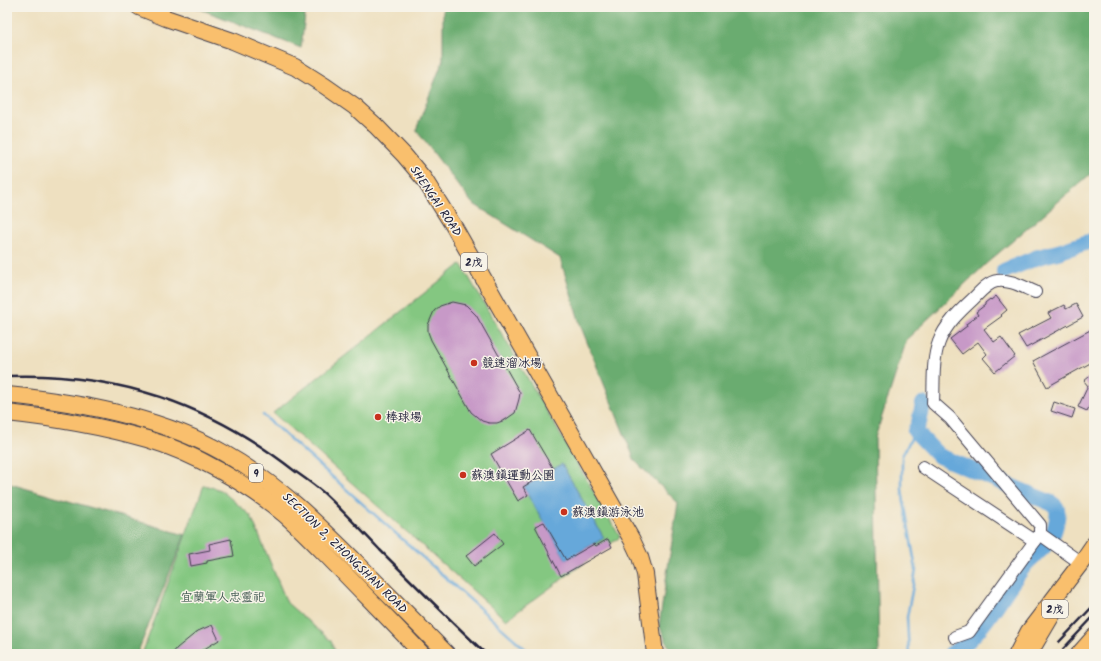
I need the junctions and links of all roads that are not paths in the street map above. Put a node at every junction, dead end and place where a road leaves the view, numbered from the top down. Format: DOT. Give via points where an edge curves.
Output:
graph roads {
  1 [pos="138,7"];
  2 [pos="1035,292"];
  3 [pos="7,395"];
  4 [pos="7,413"];
  5 [pos="923,467"];
  6 [pos="1040,537"];
  7 [pos="1094,544"];
  8 [pos="1081,563"];
  9 [pos="1035,632"];
  10 [pos="956,637"];
  11 [pos="1093,640"];
  12 [pos="421,652"];
  13 [pos="447,654"];
  14 [pos="655,654"];
  15 [pos="1008,654"];
  16 [pos="1018,654"];
  17 [pos="1029,654"];
  18 [pos="1039,654"];
  19 [pos="1079,654"];
  1 -- 14 [label="main road, SHENGAI ROAD / 2戊" via="295,67 355,108 376,126 424,179 453,225 632,540 645,574"];
  2 -- 6 [label="street" via="1010,282 996,281 984,288 964,307 950,323 939,342 934,365 933,403 950,418 1040,525"];
  3 -- 13 [label="main road, SECTION 2, ZHONGSHAN ROAD / 9" via="51,400 150,422 222,452 292,500"];
  4 -- 12 [label="main road, SECTION 2, ZHONGSHAN ROAD / 9" via="57,418 148,439 181,452 228,476 297,526"];
  5 -- 6 [label="street"];
  6 -- 8 [label="street" via="1058,546"];
  6 -- 10 [label="street" via="969,632"];
  7 -- 8 [label="main road, 2戊"];
  8 -- 9 [label="main road, 2戊"];
  9 -- 15 [label="main road"];
  9 -- 16 [label="main road, 2戊"];
  9 -- 17 [label="main road, 2戊"];
  9 -- 18 [label="main road"];
  11 -- 19 [label="main road"];
}
